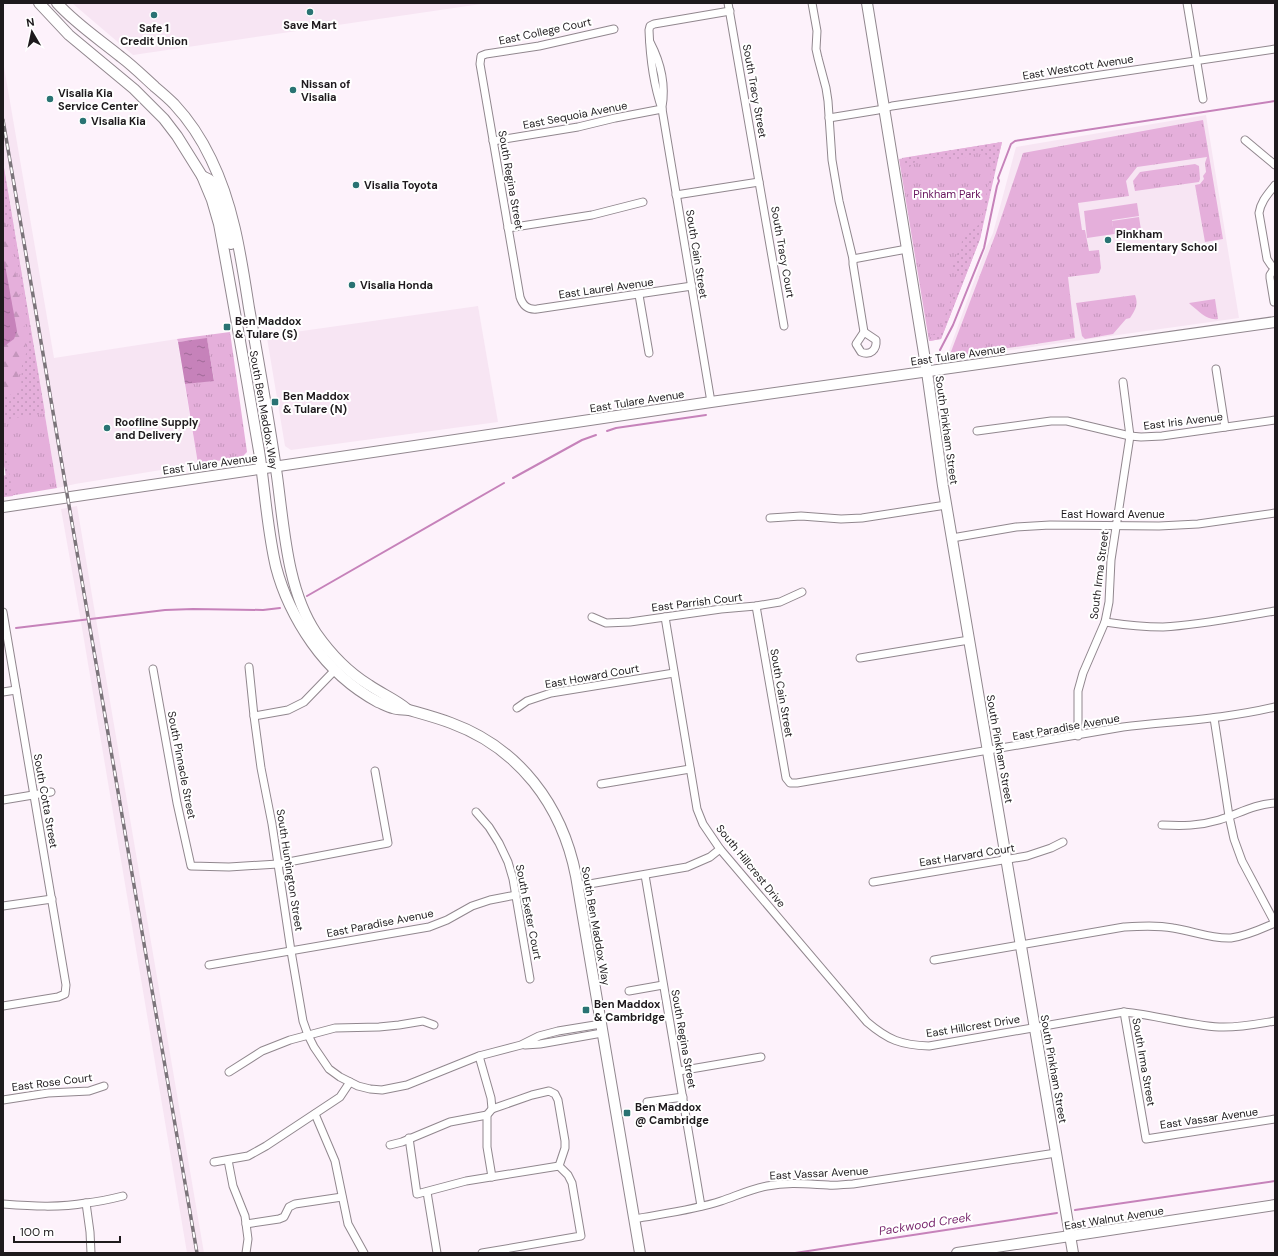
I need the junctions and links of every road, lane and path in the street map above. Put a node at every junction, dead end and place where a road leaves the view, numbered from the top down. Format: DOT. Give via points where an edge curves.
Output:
graph roads {
  1 [pos="39,3"];
  2 [pos="57,3"];
  3 [pos="728,3"];
  4 [pos="812,3"];
  5 [pos="867,3"];
  6 [pos="1187,3"];
  7 [pos="730,11"];
  8 [pos="614,29"];
  9 [pos="1275,49"];
  10 [pos="481,56"];
  11 [pos="1197,61"];
  12 [pos="1203,98"];
  13 [pos="885,108"];
  14 [pos="662,110"];
  15 [pos="829,118"];
  16 [pos="1245,140"];
  17 [pos="493,141"];
  18 [pos="1275,165"];
  19 [pos="202,176"];
  20 [pos="759,182"];
  21 [pos="1275,185"];
  22 [pos="676,195"];
  23 [pos="643,202"];
  24 [pos="508,228"];
  25 [pos="907,249"];
  26 [pos="240,257"];
  27 [pos="853,260"];
  28 [pos="1275,269"];
  29 [pos="692,286"];
  30 [pos="639,295"];
  31 [pos="1274,302"];
  32 [pos="524,306"];
  33 [pos="1275,322"];
  34 [pos="784,326"];
  35 [pos="864,332"];
  36 [pos="649,353"];
  37 [pos="1216,369"];
  38 [pos="927,372"];
  39 [pos="1123,382"];
  40 [pos="711,402"];
  41 [pos="1275,420"];
  42 [pos="1225,427"];
  43 [pos="977,432"];
  44 [pos="1130,436"];
  45 [pos="275,466"];
  46 [pos="262,468"];
  47 [pos="946,505"];
  48 [pos="3,507"];
  49 [pos="1275,513"];
  50 [pos="770,518"];
  51 [pos="1116,526"];
  52 [pos="952,538"];
  53 [pos="802,592"];
  54 [pos="756,606"];
  55 [pos="1275,611"];
  56 [pos="3,612"];
  57 [pos="592,617"];
  58 [pos="665,617"];
  59 [pos="1105,622"];
  60 [pos="969,640"];
  61 [pos="860,658"];
  62 [pos="249,668"];
  63 [pos="153,669"];
  64 [pos="335,670"];
  65 [pos="674,673"];
  66 [pos="16,690"];
  67 [pos="3,692"];
  68 [pos="1275,707"];
  69 [pos="518,708"];
  70 [pos="407,709"];
  71 [pos="254,716"];
  72 [pos="1214,718"];
  73 [pos="1078,736"];
  74 [pos="988,751"];
  75 [pos="690,769"];
  76 [pos="375,771"];
  77 [pos="790,783"];
  78 [pos="601,784"];
  79 [pos="51,792"];
  80 [pos="34,795"];
  81 [pos="3,800"];
  82 [pos="1275,803"];
  83 [pos="476,812"];
  84 [pos="1228,816"];
  85 [pos="1162,825"];
  86 [pos="1063,842"];
  87 [pos="720,849"];
  88 [pos="1006,860"];
  89 [pos="278,864"];
  90 [pos="645,875"];
  91 [pos="873,882"];
  92 [pos="578,886"];
  93 [pos="516,895"];
  94 [pos="52,898"];
  95 [pos="3,906"];
  96 [pos="1275,923"];
  97 [pos="1021,945"];
  98 [pos="291,951"];
  99 [pos="934,960"];
  100 [pos="209,965"];
  101 [pos="530,978"];
  102 [pos="663,985"];
  103 [pos="629,991"];
  104 [pos="3,1006"];
  105 [pos="1124,1012"];
  106 [pos="1275,1021"];
  107 [pos="434,1025"];
  108 [pos="1035,1028"];
  109 [pos="601,1029"];
  110 [pos="308,1035"];
  111 [pos="892,1039"];
  112 [pos="479,1056"];
  113 [pos="761,1057"];
  114 [pos="679,1071"];
  115 [pos="229,1072"];
  116 [pos="350,1082"];
  117 [pos="104,1086"];
  118 [pos="683,1096"];
  119 [pos="3,1100"];
  120 [pos="647,1102"];
  121 [pos="490,1112"];
  122 [pos="315,1114"];
  123 [pos="1275,1120"];
  124 [pos="409,1138"];
  125 [pos="1146,1139"];
  126 [pos="390,1144"];
  127 [pos="1056,1153"];
  128 [pos="228,1160"];
  129 [pos="214,1162"];
  130 [pos="559,1166"];
  131 [pos="492,1177"];
  132 [pos="427,1192"];
  133 [pos="123,1196"];
  134 [pos="342,1197"];
  135 [pos="3,1204"];
  136 [pos="86,1204"];
  137 [pos="1275,1205"];
  138 [pos="702,1206"];
  139 [pos="634,1218"];
  140 [pos="246,1224"];
  141 [pos="1070,1236"];
  142 [pos="91,1253"];
  143 [pos="246,1253"];
  144 [pos="364,1253"];
  145 [pos="437,1253"];
  146 [pos="482,1253"];
  147 [pos="640,1253"];
  148 [pos="963,1253"];
  149 [pos="1073,1253"];
  1 -- 19 [label="main road, South Ben Maddox Way" via="69,35 134,89 164,119"];
  2 -- 26 [label="main road, South Ben Maddox Way" via="69,16 174,103 196,133 210,157 226,195"];
  3 -- 7 [label="street, South Tracy Street"];
  4 -- 15 [label="street" via="817,32 816,49 826,88"];
  5 -- 13 [label="main road, South Pinkham Street"];
  6 -- 11 [label="street"];
  7 -- 14 [label="street, South Cain Street" via="659,22 650,26 650,42 662,71"];
  7 -- 20 [label="street, South Tracy Street"];
  8 -- 10 [label="street, East College Court"];
  9 -- 11 [label="street, East Westcott Avenue"];
  10 -- 17 [label="street, South Regina Street" via="480,64"];
  11 -- 12 [label="street"];
  11 -- 13 [label="street, East Westcott Avenue"];
  13 -- 15 [label="street"];
  13 -- 25 [label="main road, South Pinkham Street"];
  14 -- 17 [label="street, East Sequoia Avenue"];
  14 -- 22 [label="street, South Cain Street"];
  15 -- 27 [label="street" via="832,160"];
  16 -- 18 [label="street"];
  17 -- 24 [label="street, South Regina Street"];
  19 -- 26 [label="main road" via="213,184 228,228 232,251"];
  19 -- 46 [label="main road, South Ben Maddox Way" via="219,224"];
  20 -- 22 [label="street"];
  20 -- 34 [label="street, South Tracy Court"];
  21 -- 28 [label="street" via="1264,199 1259,213 1267,259"];
  22 -- 29 [label="street, South Cain Street"];
  23 -- 24 [label="street" via="592,215"];
  24 -- 32 [label="street, South Regina Street" via="520,297"];
  25 -- 27 [label="street"];
  25 -- 38 [label="main road, South Pinkham Street"];
  26 -- 45 [label="main road, South Ben Maddox Way"];
  27 -- 35 [label="street"];
  28 -- 31 [label="street" via="1270,275"];
  29 -- 30 [label="street, East Laurel Avenue"];
  29 -- 40 [label="street, South Cain Street"];
  30 -- 32 [label="street, East Laurel Avenue" via="537,309 528,309"];
  30 -- 36 [label="street"];
  33 -- 38 [label="main road, East Tulare Avenue"];
  37 -- 42 [label="street"];
  38 -- 40 [label="main road, East Tulare Avenue"];
  38 -- 47 [label="main road, South Pinkham Street"];
  39 -- 44 [label="street, South Irma Street"];
  40 -- 45 [label="main road, East Tulare Avenue"];
  41 -- 42 [label="street, East Iris Avenue"];
  42 -- 44 [label="street, East Iris Avenue" via="1162,436"];
  43 -- 44 [label="street, East Iris Avenue" via="1067,421"];
  44 -- 51 [label="street, South Irma Street"];
  45 -- 46 [label="main road, East Tulare Avenue"];
  45 -- 70 [label="main road, South Ben Maddox Way" via="290,564 298,597 308,620 328,649 347,668 368,685"];
  46 -- 48 [label="main road, East Tulare Avenue"];
  46 -- 64 [label="main road, South Ben Maddox Way" via="275,560 284,590 305,632 319,653"];
  47 -- 50 [label="street" via="862,518"];
  47 -- 52 [label="main road, South Pinkham Street"];
  49 -- 51 [label="street, East Howard Avenue" via="1198,524"];
  51 -- 52 [label="street, East Howard Avenue" via="1016,527"];
  51 -- 59 [label="street, South Irma Street"];
  52 -- 60 [label="main road, South Pinkham Street"];
  53 -- 54 [label="street, East Parrish Court" via="780,602"];
  54 -- 58 [label="street, East Parrish Court"];
  54 -- 77 [label="street, South Cain Street" via="786,778"];
  55 -- 59 [label="street" via="1163,627"];
  56 -- 66 [label="street, South Cotta Street"];
  57 -- 58 [label="street, East Parrish Court" via="606,623"];
  58 -- 65 [label="street, South Hillcrest Drive"];
  59 -- 73 [label="street, South Irma Street" via="1078,691"];
  60 -- 61 [label="street"];
  60 -- 74 [label="main road, South Pinkham Street"];
  62 -- 71 [label="street, South Huntington Street"];
  63 -- 89 [label="street, South Pinnacle Street" via="191,866"];
  64 -- 70 [label="main road, South Ben Maddox Way" via="374,699 392,708"];
  64 -- 71 [label="street" via="304,702 288,710"];
  65 -- 69 [label="street, East Howard Court" via="551,693 527,701"];
  65 -- 75 [label="street, South Hillcrest Drive"];
  66 -- 67 [label="street"];
  66 -- 80 [label="street, South Cotta Street"];
  68 -- 72 [label="street, East Paradise Avenue"];
  70 -- 92 [label="main road, South Ben Maddox Way" via="449,722 478,735 505,754 524,772 544,796 558,820 569,849"];
  71 -- 89 [label="street, South Huntington Street"];
  72 -- 73 [label="street, East Paradise Avenue" via="1157,723"];
  72 -- 84 [label="street"];
  73 -- 74 [label="street, East Paradise Avenue"];
  74 -- 77 [label="street, East Paradise Avenue"];
  74 -- 88 [label="main road, South Pinkham Street"];
  75 -- 78 [label="street"];
  75 -- 87 [label="street, South Hillcrest Drive" via="697,809 703,824"];
  76 -- 89 [label="street" via="388,843"];
  79 -- 80 [label="street"];
  80 -- 81 [label="street"];
  80 -- 94 [label="street, South Cotta Street"];
  82 -- 84 [label="street"];
  83 -- 93 [label="street, South Exeter Court" via="489,826 499,843 508,862"];
  84 -- 85 [label="street" via="1184,827"];
  84 -- 96 [label="street" via="1242,861"];
  86 -- 88 [label="street, East Harvard Court" via="1028,856"];
  87 -- 90 [label="street" via="710,857 687,867"];
  87 -- 111 [label="street, South Hillcrest Drive" via="867,1022"];
  88 -- 91 [label="street, East Harvard Court"];
  88 -- 97 [label="main road, South Pinkham Street"];
  89 -- 98 [label="street, South Huntington Street"];
  90 -- 92 [label="street"];
  90 -- 102 [label="street, South Regina Street"];
  92 -- 109 [label="main road, South Ben Maddox Way"];
  93 -- 98 [label="street, East Paradise Avenue" via="472,906 429,927"];
  93 -- 101 [label="street, South Exeter Court"];
  94 -- 95 [label="street"];
  94 -- 104 [label="street, South Cotta Street" via="66,985 65,994"];
  96 -- 97 [label="street" via="1246,935 1230,938 1149,925 1100,930"];
  97 -- 99 [label="street"];
  97 -- 108 [label="main road, South Pinkham Street"];
  98 -- 100 [label="street, East Paradise Avenue"];
  98 -- 110 [label="street, South Huntington Street" via="303,1021"];
  102 -- 103 [label="street"];
  102 -- 114 [label="street, South Regina Street"];
  105 -- 106 [label="street, East Hillcrest Drive" via="1221,1027"];
  105 -- 108 [label="street, East Hillcrest Drive"];
  105 -- 125 [label="street, South Irma Street"];
  107 -- 110 [label="street" via="423,1021 399,1026 335,1028"];
  108 -- 111 [label="street, East Hillcrest Drive" via="929,1046 911,1045"];
  108 -- 127 [label="main road, South Pinkham Street"];
  109 -- 112 [label="street" via="539,1036 521,1045"];
  109 -- 139 [label="main road, South Ben Maddox Way"];
  110 -- 115 [label="street" via="262,1051"];
  110 -- 116 [label="street, South Huntington Street" via="329,1069"];
  112 -- 116 [label="street" via="395,1088 370,1089"];
  112 -- 121 [label="street" via="491,1098"];
  113 -- 114 [label="street"];
  114 -- 118 [label="street, South Regina Street"];
  116 -- 122 [label="street" via="340,1097"];
  117 -- 119 [label="street, East Rose Court" via="89,1091 48,1093"];
  118 -- 120 [label="street"];
  118 -- 138 [label="street, South Regina Street"];
  121 -- 124 [label="street" via="450,1122"];
  121 -- 130 [label="street" via="532,1095 550,1091 556,1094 565,1141"];
  121 -- 131 [label="street" via="487,1147"];
  122 -- 128 [label="street" via="248,1156"];
  122 -- 134 [label="street" via="335,1161"];
  123 -- 125 [label="street, East Vassar Avenue"];
  124 -- 126 [label="street"];
  124 -- 132 [label="street" via="417,1194"];
  127 -- 138 [label="street, East Vassar Avenue" via="853,1184 788,1183 766,1186"];
  127 -- 141 [label="main road, South Pinkham Street"];
  128 -- 129 [label="street"];
  128 -- 140 [label="street" via="233,1186"];
  130 -- 131 [label="street"];
  130 -- 146 [label="street" via="572,1183 581,1236"];
  131 -- 132 [label="street"];
  132 -- 145 [label="street"];
  133 -- 136 [label="street"];
  134 -- 140 [label="street" via="295,1204 289,1207 284,1217"];
  134 -- 144 [label="street" via="348,1224"];
  135 -- 136 [label="street"];
  136 -- 142 [label="street"];
  137 -- 141 [label="main road, East Walnut Avenue"];
  138 -- 139 [label="street, East Vassar Avenue"];
  139 -- 147 [label="main road, South Ben Maddox Way"];
  140 -- 143 [label="street"];
  141 -- 148 [label="main road, East Walnut Avenue"];
  141 -- 149 [label="main road, South Pinkham Street"];
}
